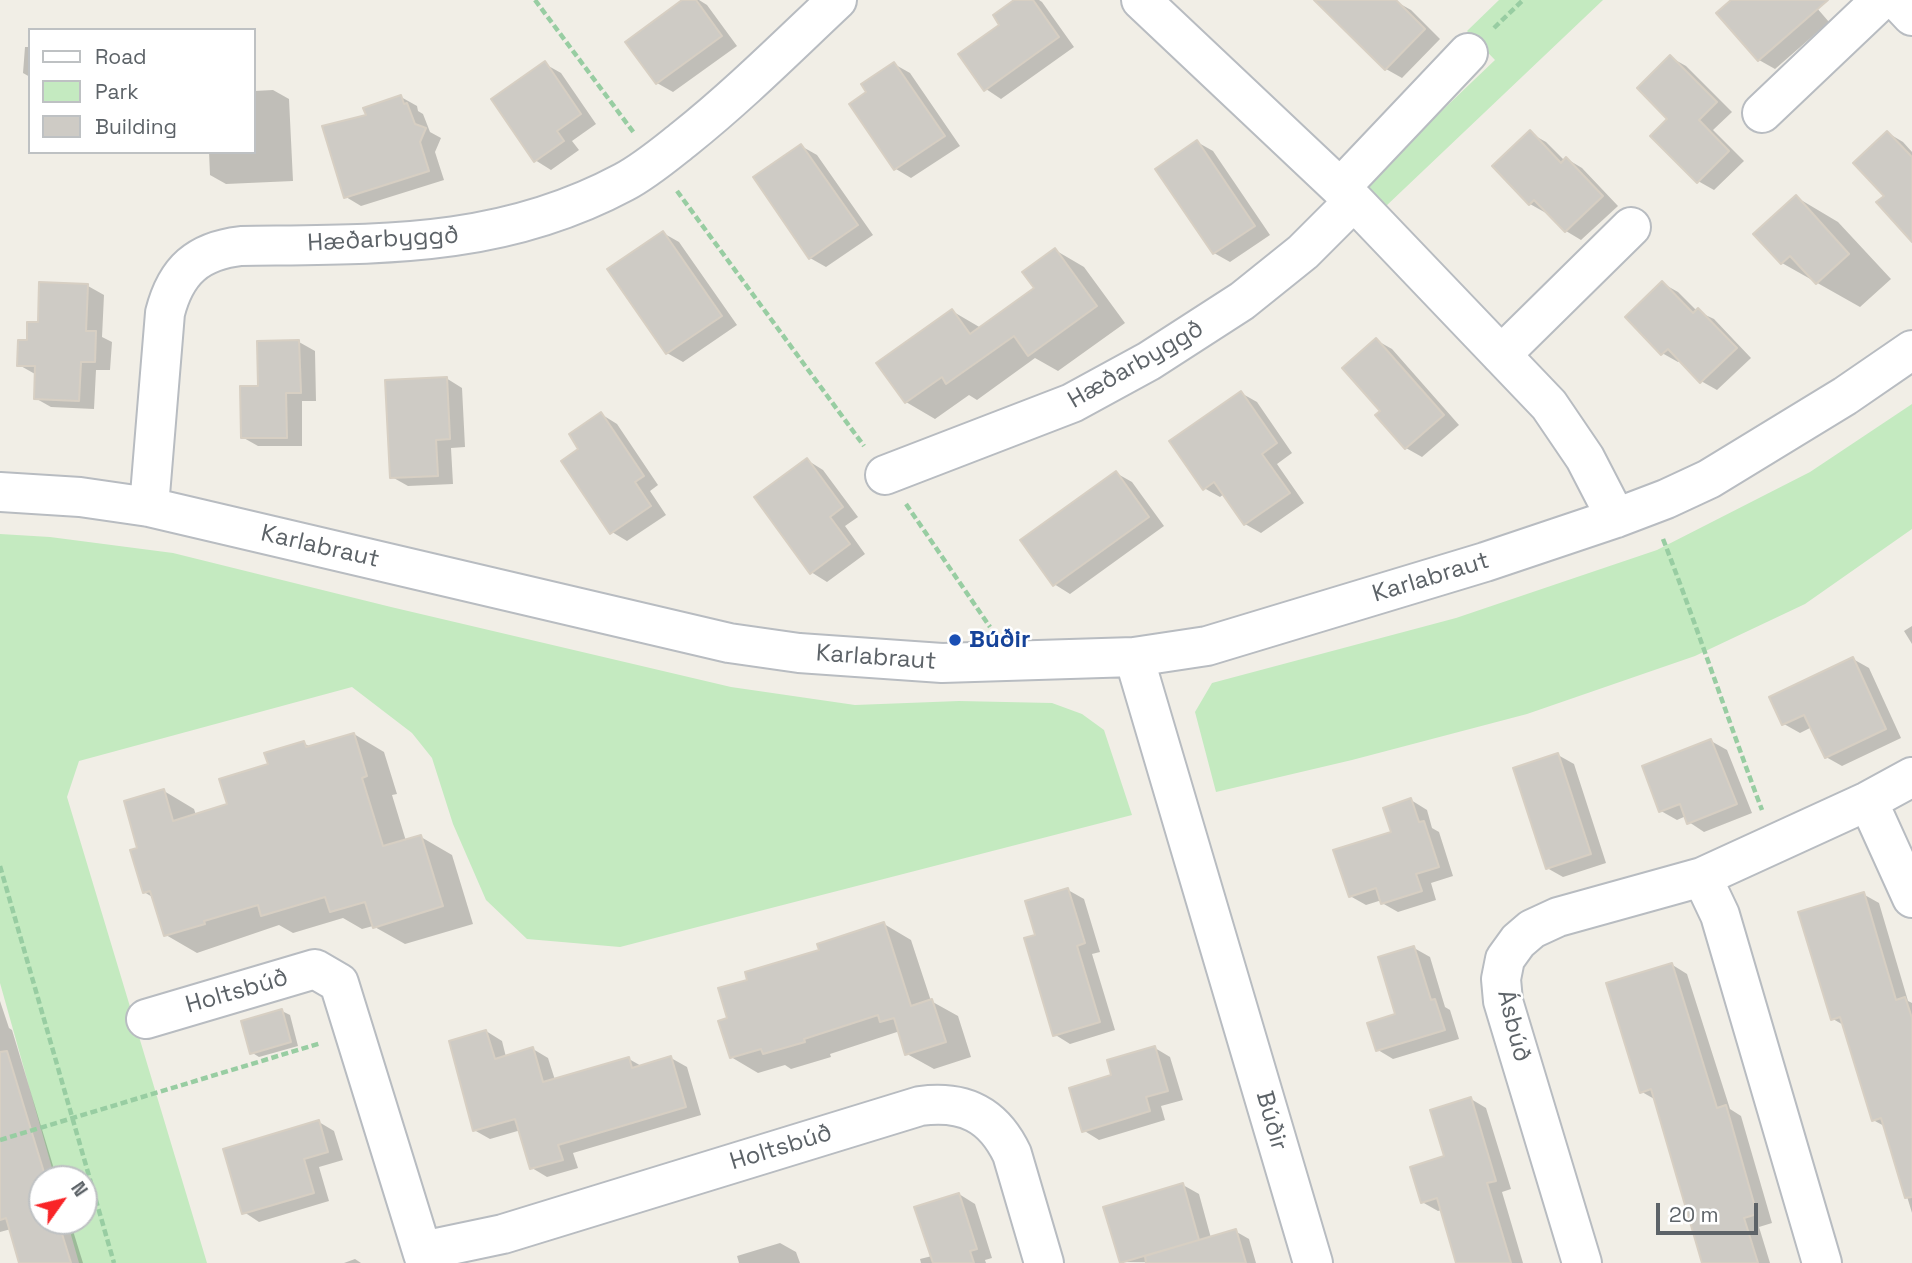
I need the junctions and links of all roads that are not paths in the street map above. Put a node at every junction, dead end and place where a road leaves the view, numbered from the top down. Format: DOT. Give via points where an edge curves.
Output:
graph roads {
  1 [pos="837,0"];
  2 [pos="1141,0"];
  3 [pos="1881,0"];
  4 [pos="1897,0"];
  5 [pos="1912,16"];
  6 [pos="1468,53"];
  7 [pos="1762,113"];
  8 [pos="1347,195"];
  9 [pos="1631,227"];
  10 [pos="1912,350"];
  11 [pos="1502,355"];
  12 [pos="885,475"];
  13 [pos="0,492"];
  14 [pos="149,507"];
  15 [pos="1616,518"];
  16 [pos="1134,657"];
  17 [pos="1912,777"];
  18 [pos="1868,801"];
  19 [pos="1702,877"];
  20 [pos="1912,898"];
  21 [pos="146,1018"];
  22 [pos="424,1257"];
  23 [pos="1044,1263"];
  24 [pos="1313,1263"];
  25 [pos="1582,1263"];
  26 [pos="1822,1263"];
  1 -- 14 [label="street, Hæðarbyggð" via="718,112 625,182 584,201 476,234 398,244 242,246 197,259 180,277 165,313"];
  2 -- 8 [label="street"];
  3 -- 7 [label="street"];
  4 -- 5 [label="street"];
  6 -- 8 [label="street, Hæðarbyggð"];
  8 -- 11 [label="street"];
  8 -- 12 [label="street, Hæðarbyggð" via="1303,252 1242,301 1149,361 1072,403"];
  9 -- 11 [label="street"];
  10 -- 15 [label="street, Karlabraut" via="1709,479"];
  11 -- 15 [label="street" via="1549,405 1585,458"];
  13 -- 14 [label="street, Karlabraut"];
  14 -- 16 [label="street, Karlabraut" via="729,643 942,663"];
  15 -- 16 [label="street, Karlabraut" via="1207,646"];
  16 -- 24 [label="street, Búðir"];
  17 -- 18 [label="street, Ásbúð"];
  18 -- 19 [label="street, Ásbúð"];
  18 -- 20 [label="street"];
  19 -- 25 [label="street, Ásbúð" via="1558,917 1532,929 1505,959 1503,1001"];
  19 -- 26 [label="street" via="1720,915"];
  21 -- 22 [label="street, Holtsbúð" via="315,969 339,983"];
  22 -- 23 [label="street, Holtsbúð" via="937,1103 976,1112 1004,1139"];
}
